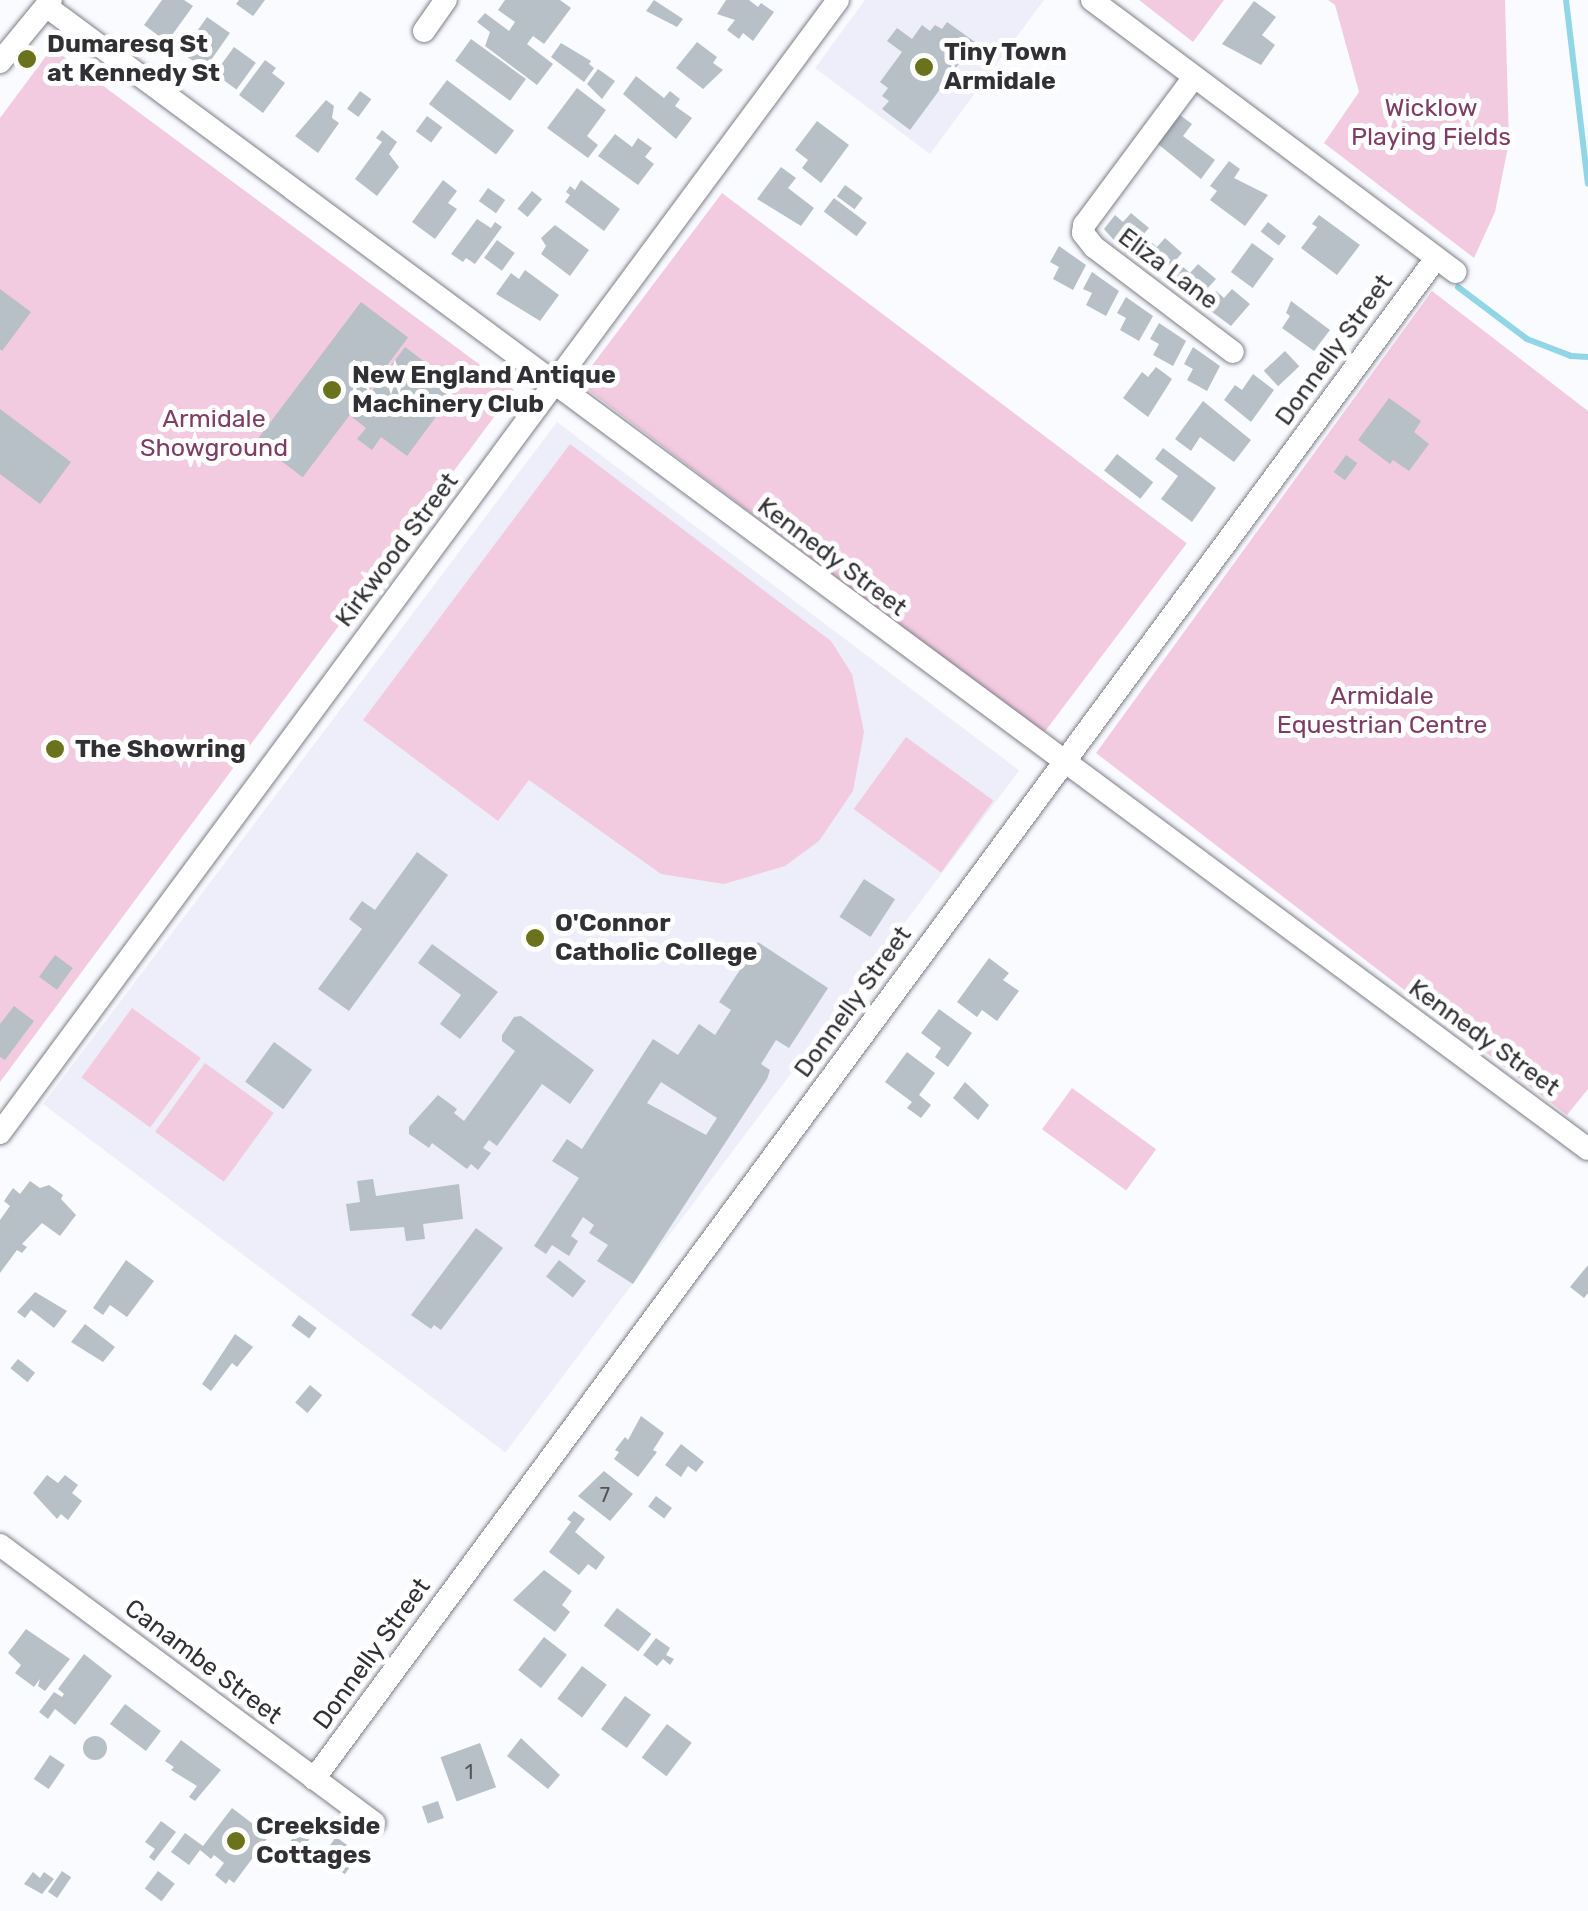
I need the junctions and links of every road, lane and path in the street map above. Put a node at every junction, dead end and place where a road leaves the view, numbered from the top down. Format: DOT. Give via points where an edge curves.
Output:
graph roads {
  1 [pos="446,0"];
  2 [pos="838,0"];
  3 [pos="1092,0"];
  4 [pos="48,3"];
  5 [pos="424,31"];
  6 [pos="0,62"];
  7 [pos="1194,77"];
  8 [pos="1436,258"];
  9 [pos="1456,272"];
  10 [pos="1233,352"];
  11 [pos="554,384"];
  12 [pos="1064,764"];
  13 [pos="0,1132"];
  14 [pos="1588,1149"];
  15 [pos="0,1545"];
  16 [pos="314,1779"];
  17 [pos="374,1824"];
  1 -- 5 [label="street"];
  2 -- 11 [label="street, Kirkwood Street"];
  3 -- 7 [label="street"];
  4 -- 6 [label="street"];
  4 -- 11 [label="street, Kennedy Street"];
  7 -- 8 [label="street"];
  7 -- 10 [label="street, Eliza Lane" via="1083,233"];
  8 -- 9 [label="street"];
  8 -- 12 [label="street, Donnelly Street"];
  11 -- 12 [label="street, Kennedy Street"];
  11 -- 13 [label="street, Kirkwood Street"];
  12 -- 14 [label="street, Kennedy Street"];
  12 -- 16 [label="street, Donnelly Street"];
  15 -- 16 [label="street, Canambe Street"];
  16 -- 17 [label="street, Canambe Street"];
}
